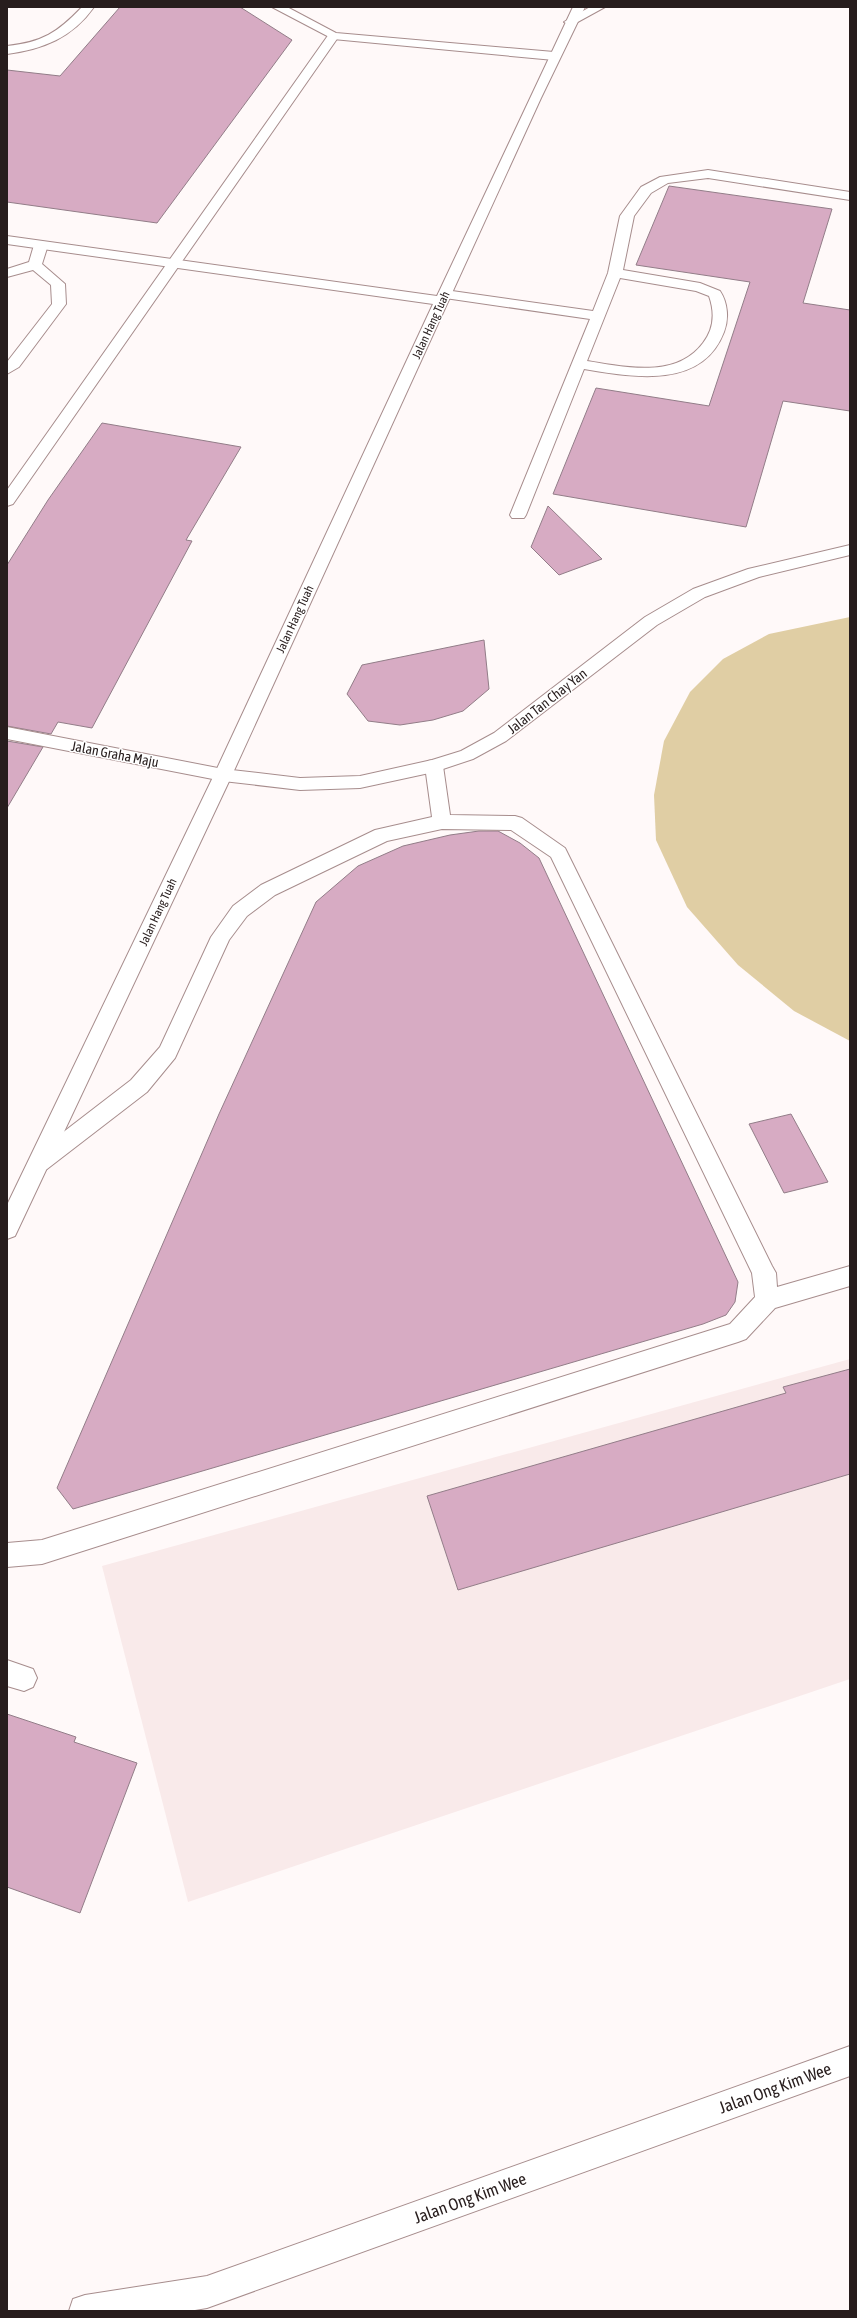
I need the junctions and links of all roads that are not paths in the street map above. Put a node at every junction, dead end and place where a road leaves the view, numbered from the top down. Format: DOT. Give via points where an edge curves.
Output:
graph roads {
  1 [pos="88,7"];
  2 [pos="278,7"];
  3 [pos="578,7"];
  4 [pos="599,7"];
  5 [pos="570,22"];
  6 [pos="334,36"];
  7 [pos="7,50"];
  8 [pos="554,56"];
  9 [pos="850,196"];
  10 [pos="7,240"];
  11 [pos="40,245"];
  12 [pos="176,263"];
  13 [pos="35,265"];
  14 [pos="7,272"];
  15 [pos="615,273"];
  16 [pos="443,297"];
  17 [pos="598,316"];
  18 [pos="579,364"];
  19 [pos="7,370"];
  20 [pos="7,502"];
  21 [pos="518,515"];
  22 [pos="850,550"];
  23 [pos="7,733"];
  24 [pos="434,766"];
  25 [pos="223,775"];
  26 [pos="442,822"];
  27 [pos="38,1163"];
  28 [pos="7,1229"];
  29 [pos="850,1276"];
  30 [pos="767,1300"];
  31 [pos="7,1555"];
  32 [pos="850,2061"];
  33 [pos="85,2311"];
  1 -- 7 [label="main road" via="64,32 37,46"];
  2 -- 6 [label="main road"];
  3 -- 5 [label="main road, Jalan Hang Tuah"];
  4 -- 5 [label="main road"];
  5 -- 8 [label="main road, Jalan Hang Tuah"];
  6 -- 8 [label="main road"];
  6 -- 12 [label="main road"];
  8 -- 16 [label="main road, Jalan Hang Tuah"];
  9 -- 15 [label="main road" via="708,174 665,180 646,190 627,216"];
  10 -- 11 [label="main road"];
  11 -- 12 [label="main road"];
  11 -- 13 [label="main road"];
  12 -- 16 [label="main road"];
  12 -- 20 [label="main road"];
  13 -- 14 [label="main road"];
  13 -- 19 [label="main road" via="58,284 58,304"];
  15 -- 17 [label="main road"];
  15 -- 18 [label="main road" via="700,287 715,294 722,312 717,332 706,352 683,367 649,374"];
  16 -- 17 [label="main road"];
  16 -- 25 [label="main road, Jalan Hang Tuah"];
  17 -- 18 [label="main road"];
  18 -- 21 [label="main road"];
  22 -- 24 [label="main road, Jalan Tan Chay Yan" via="754,573 699,593 651,621 500,737 467,755"];
  23 -- 25 [label="main road, Jalan Graha Maju"];
  24 -- 25 [label="main road, Jalan Tan Chay Yan" via="360,782 300,784"];
  24 -- 26 [label="main road"];
  25 -- 27 [label="main road, Jalan Hang Tuah"];
  26 -- 27 [label="main road" via="382,835 268,890 240,911 221,937 168,1052 139,1086"];
  26 -- 30 [label="main road" via="515,823 558,853 764,1273"];
  27 -- 28 [label="main road, Jalan Hang Tuah"];
  29 -- 30 [label="main road"];
  30 -- 31 [label="main road" via="738,1332 42,1552 20,1556"];
  32 -- 33 [label="main road, Jalan Ong Kim Wee" via="207,2292"];
}
